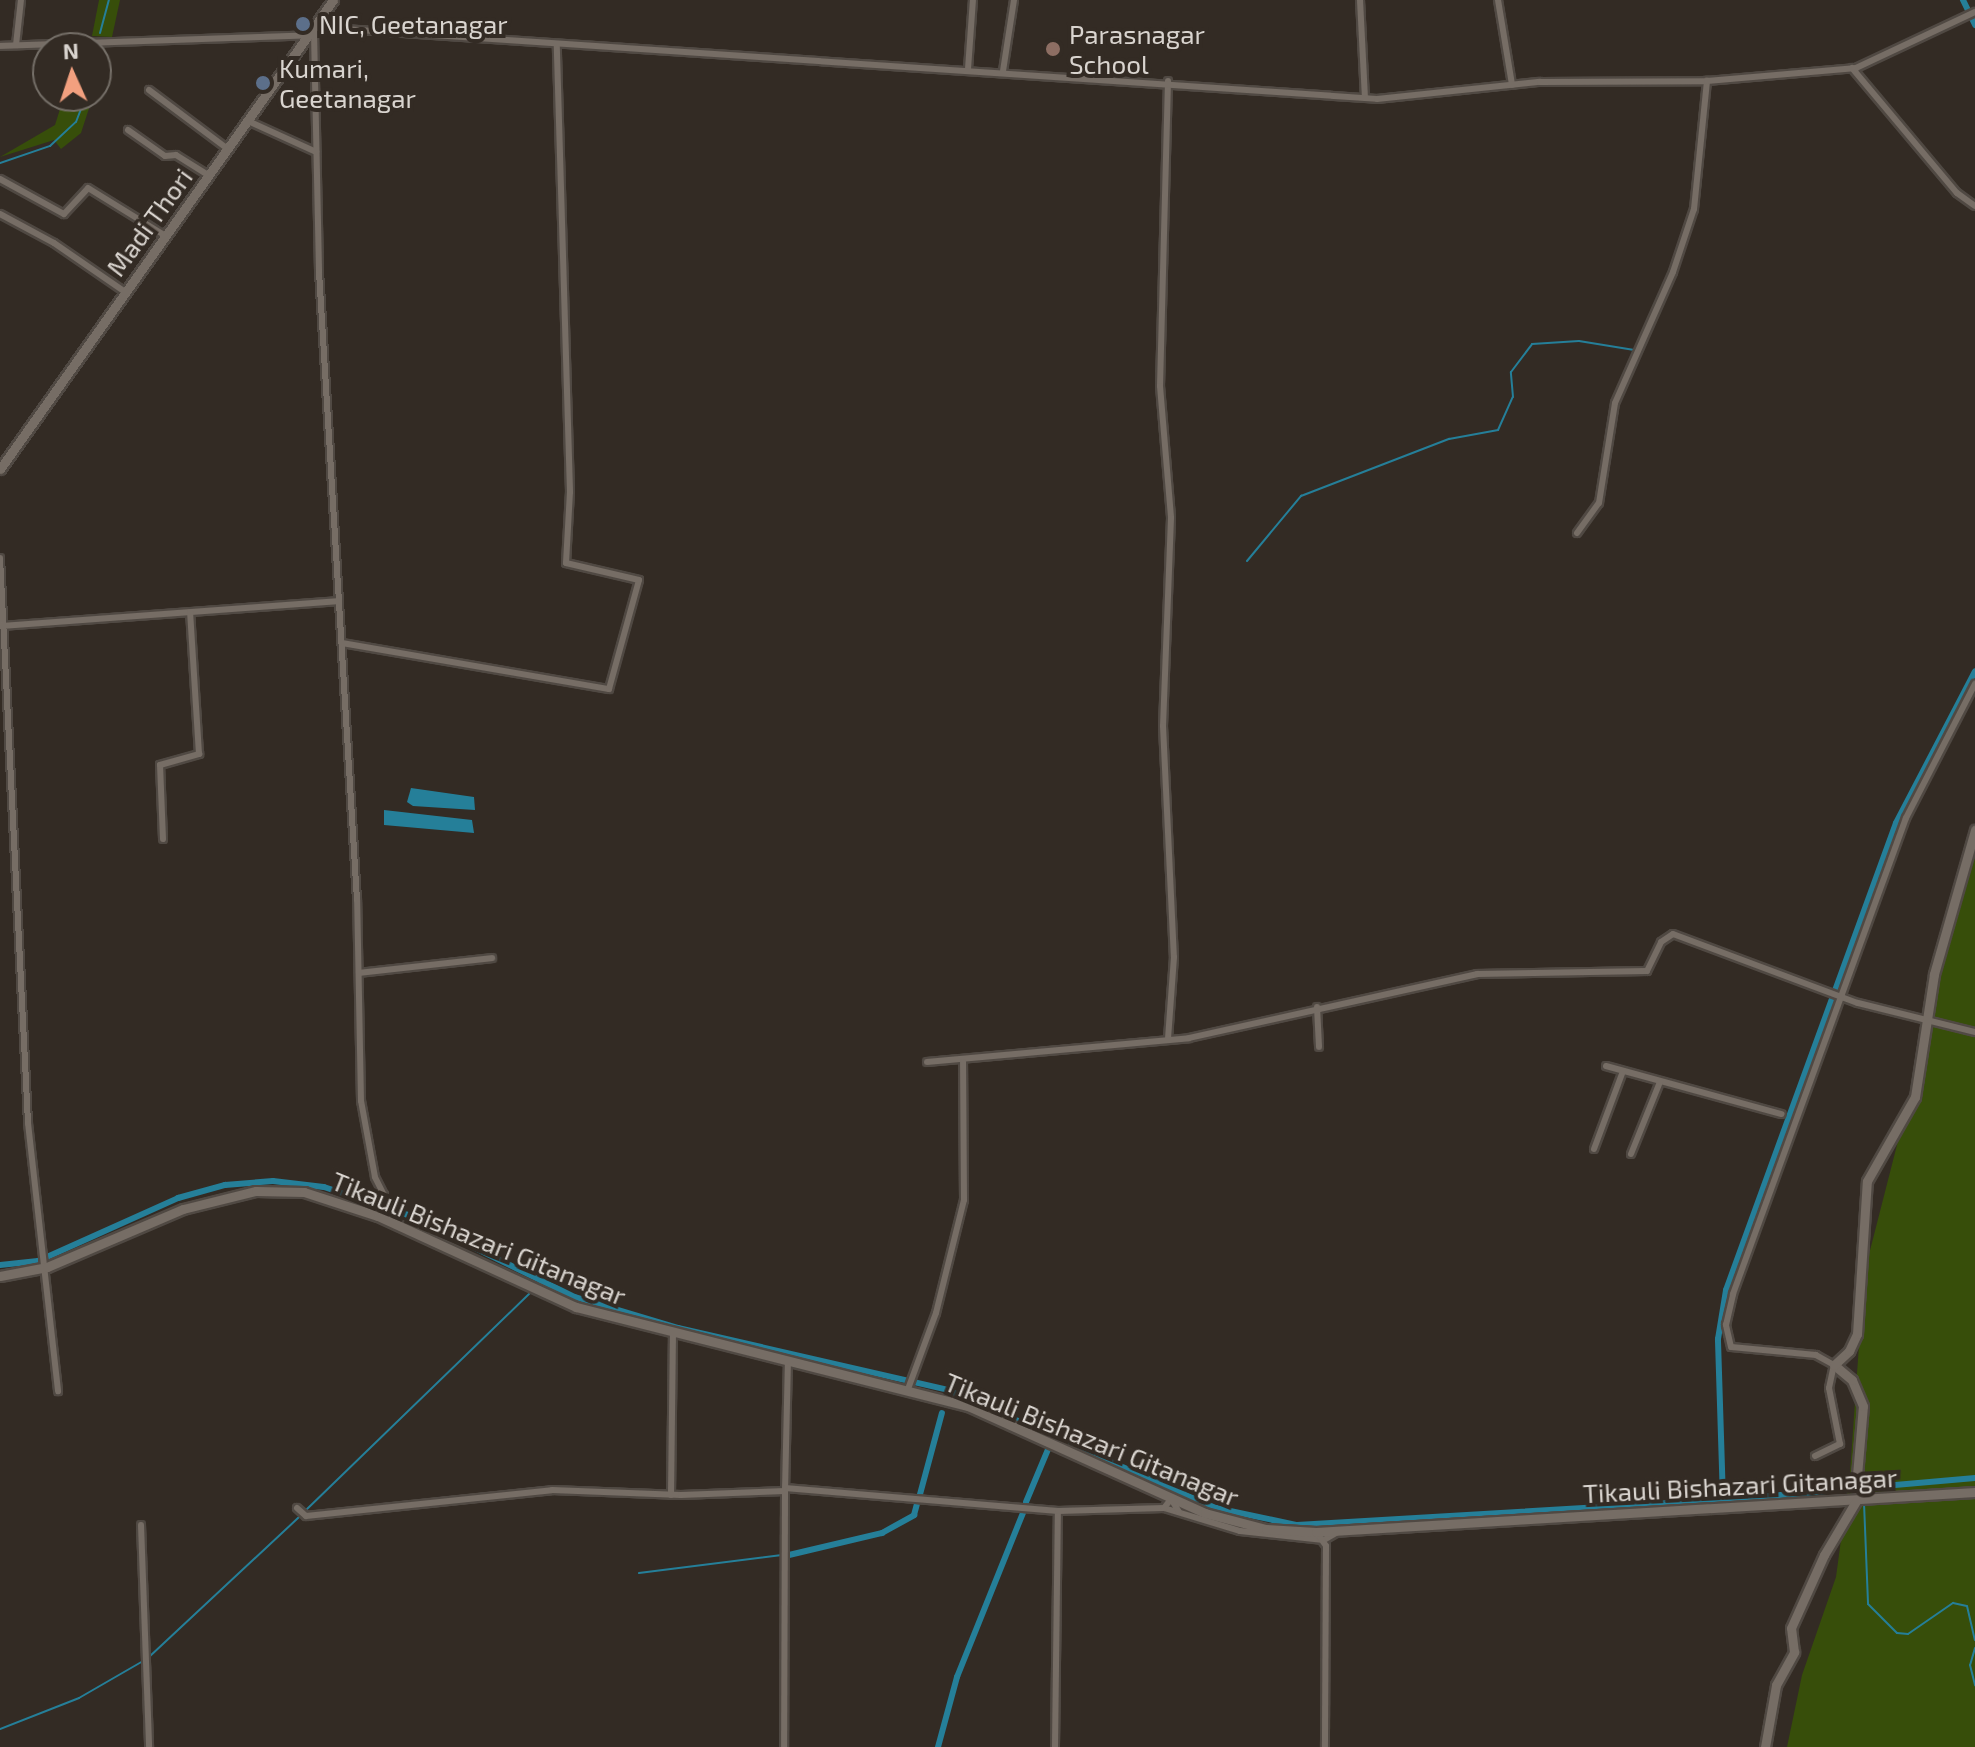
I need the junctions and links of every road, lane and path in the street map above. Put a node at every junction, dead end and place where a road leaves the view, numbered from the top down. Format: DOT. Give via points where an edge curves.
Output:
graph roads {
  1 [pos="21,0"];
  2 [pos="333,0"];
  3 [pos="973,0"];
  4 [pos="1014,0"];
  5 [pos="1360,0"];
  6 [pos="1498,0"];
  7 [pos="1974,12"];
  8 [pos="312,31"];
  9 [pos="16,45"];
  10 [pos="557,45"];
  11 [pos="0,46"];
  12 [pos="1852,68"];
  13 [pos="968,69"];
  14 [pos="1003,71"];
  15 [pos="1168,81"];
  16 [pos="1707,81"];
  17 [pos="1512,85"];
  18 [pos="149,90"];
  19 [pos="1365,98"];
  20 [pos="248,121"];
  21 [pos="128,130"];
  22 [pos="228,149"];
  23 [pos="316,152"];
  24 [pos="209,176"];
  25 [pos="0,179"];
  26 [pos="1975,206"];
  27 [pos="0,214"];
  28 [pos="164,235"];
  29 [pos="125,292"];
  30 [pos="0,469"];
  31 [pos="1577,533"];
  32 [pos="0,558"];
  33 [pos="337,601"];
  34 [pos="190,612"];
  35 [pos="2,626"];
  36 [pos="342,643"];
  37 [pos="1975,684"];
  38 [pos="1975,830"];
  39 [pos="163,839"];
  40 [pos="492,958"];
  41 [pos="359,973"];
  42 [pos="1839,996"];
  43 [pos="1317,1007"];
  44 [pos="1930,1022"];
  45 [pos="1975,1032"];
  46 [pos="1168,1038"];
  47 [pos="1319,1047"];
  48 [pos="927,1062"];
  49 [pos="963,1062"];
  50 [pos="1606,1066"];
  51 [pos="1623,1071"];
  52 [pos="1660,1082"];
  53 [pos="1782,1114"];
  54 [pos="1594,1149"];
  55 [pos="1631,1154"];
  56 [pos="379,1212"];
  57 [pos="47,1266"];
  58 [pos="0,1276"];
  59 [pos="673,1334"];
  60 [pos="788,1363"];
  61 [pos="1834,1365"];
  62 [pos="909,1386"];
  63 [pos="58,1391"];
  64 [pos="1815,1456"];
  65 [pos="1856,1487"];
  66 [pos="785,1490"];
  67 [pos="1975,1492"];
  68 [pos="671,1495"];
  69 [pos="1171,1499"];
  70 [pos="1856,1501"];
  71 [pos="297,1508"];
  72 [pos="1164,1508"];
  73 [pos="1058,1511"];
  74 [pos="1179,1512"];
  75 [pos="141,1525"];
  76 [pos="1340,1531"];
  77 [pos="1316,1532"];
  78 [pos="1324,1540"];
  79 [pos="149,1747"];
  80 [pos="784,1747"];
  81 [pos="1055,1747"];
  82 [pos="1325,1747"];
  83 [pos="1765,1747"];
  1 -- 9 [label="street"];
  2 -- 8 [label="street, Madi Thori"];
  3 -- 13 [label="street"];
  4 -- 14 [label="street"];
  5 -- 19 [label="street"];
  6 -- 17 [label="street"];
  7 -- 12 [label="street"];
  8 -- 9 [label="street"];
  8 -- 10 [label="street"];
  8 -- 20 [label="street, Madi Thori"];
  8 -- 23 [label="street"];
  9 -- 11 [label="street"];
  10 -- 13 [label="street"];
  10 -- 36 [label="street" via="570,492 566,563 639,580 609,689"];
  12 -- 16 [label="street"];
  12 -- 26 [label="street" via="1957,193"];
  13 -- 14 [label="street"];
  14 -- 15 [label="street"];
  15 -- 19 [label="street"];
  15 -- 46 [label="street" via="1160,386 1171,530 1163,726 1174,957"];
  16 -- 17 [label="street"];
  16 -- 31 [label="street" via="1694,209 1673,272 1615,403 1599,503"];
  17 -- 19 [label="street"];
  18 -- 22 [label="street"];
  20 -- 22 [label="street, Madi Thori"];
  20 -- 23 [label="street"];
  21 -- 24 [label="street" via="169,158 176,155"];
  22 -- 24 [label="street, Madi Thori"];
  23 -- 33 [label="street"];
  24 -- 28 [label="street, Madi Thori"];
  25 -- 28 [label="street" via="64,214 88,188"];
  27 -- 29 [label="street"];
  28 -- 29 [label="street, Madi Thori"];
  29 -- 30 [label="street, Madi Thori"];
  32 -- 35 [label="street"];
  33 -- 34 [label="street"];
  33 -- 36 [label="street"];
  34 -- 35 [label="street"];
  34 -- 39 [label="street" via="199,754 160,765"];
  35 -- 57 [label="street" via="28,1123"];
  36 -- 41 [label="street"];
  37 -- 42 [label="street" via="1906,818"];
  38 -- 44 [label="street" via="1934,974"];
  40 -- 41 [label="street"];
  41 -- 56 [label="street" via="361,1101 375,1177 384,1195"];
  42 -- 43 [label="street" via="1673,934 1661,942 1647,971 1477,974"];
  42 -- 44 [label="street"];
  42 -- 61 [label="street" via="1726,1325 1731,1347 1816,1355"];
  43 -- 46 [label="street" via="1189,1038"];
  43 -- 47 [label="street"];
  44 -- 45 [label="street"];
  44 -- 61 [label="street" via="1915,1097 1867,1181 1857,1334"];
  46 -- 49 [label="street"];
  48 -- 49 [label="street"];
  49 -- 62 [label="street" via="964,1200 936,1313"];
  50 -- 51 [label="street"];
  51 -- 52 [label="street"];
  51 -- 54 [label="street"];
  52 -- 53 [label="street"];
  52 -- 55 [label="street"];
  56 -- 57 [label="street, Tikauli Bishazari Gitanagar" via="304,1192 256,1191 183,1209"];
  56 -- 59 [label="street, Tikauli Bishazari Gitanagar" via="576,1307"];
  57 -- 58 [label="street, Tikauli Bishazari Gitanagar"];
  57 -- 63 [label="street"];
  59 -- 60 [label="street, Tikauli Bishazari Gitanagar"];
  59 -- 68 [label="street"];
  60 -- 62 [label="street, Tikauli Bishazari Gitanagar"];
  60 -- 66 [label="street"];
  61 -- 64 [label="street" via="1829,1388 1840,1444"];
  61 -- 65 [label="street" via="1852,1380 1863,1406"];
  62 -- 69 [label="street, Tikauli Bishazari Gitanagar" via="968,1406"];
  65 -- 70 [label="street"];
  66 -- 68 [label="street"];
  66 -- 73 [label="street"];
  66 -- 80 [label="street"];
  67 -- 70 [label="street, Tikauli Bishazari Gitanagar"];
  68 -- 71 [label="street" via="525,1492 306,1516"];
  69 -- 72 [label="street"];
  69 -- 74 [label="street"];
  69 -- 77 [label="street, Tikauli Bishazari Gitanagar" via="1231,1522"];
  70 -- 76 [label="street, Tikauli Bishazari Gitanagar"];
  70 -- 83 [label="street" via="1791,1628 1794,1652 1776,1685"];
  72 -- 73 [label="street"];
  72 -- 74 [label="street"];
  73 -- 81 [label="street"];
  74 -- 78 [label="street" via="1240,1531"];
  75 -- 79 [label="street"];
  76 -- 77 [label="street, Tikauli Bishazari Gitanagar"];
  76 -- 78 [label="street"];
  77 -- 78 [label="street"];
  78 -- 82 [label="street"];
}
